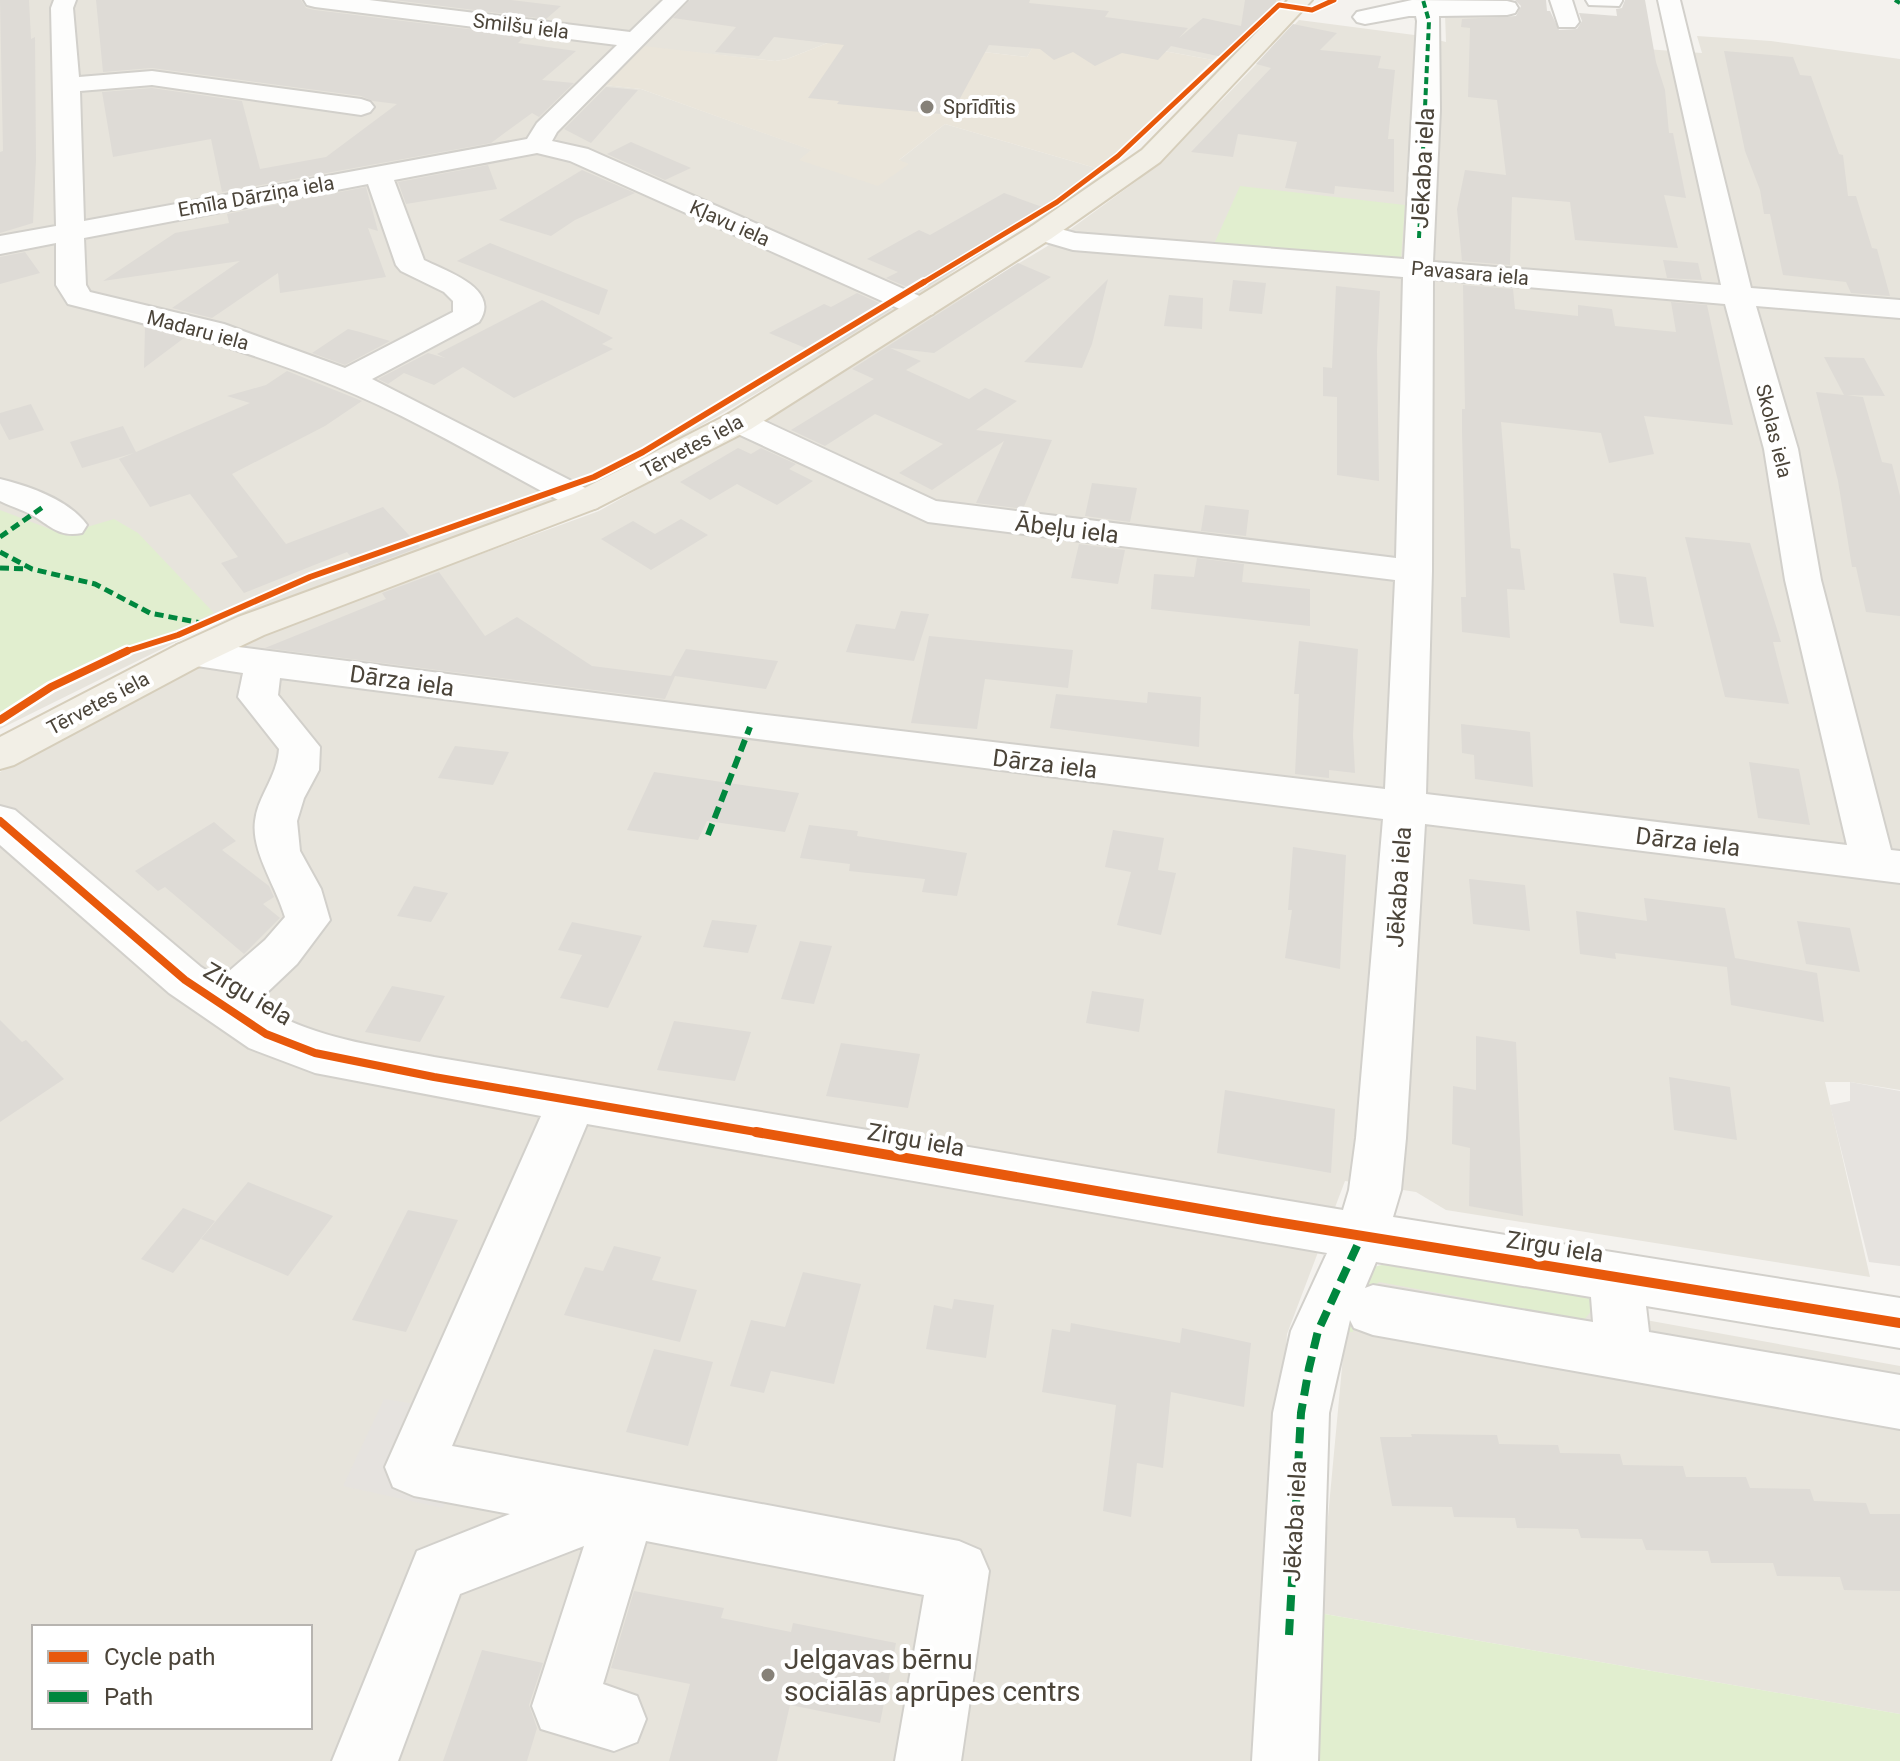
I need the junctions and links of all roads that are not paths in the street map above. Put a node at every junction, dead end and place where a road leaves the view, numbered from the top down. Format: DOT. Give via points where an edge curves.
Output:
graph roads {
  1 [pos="65,0"];
  2 [pos="315,0"];
  3 [pos="676,0"];
  4 [pos="1301,0"];
  5 [pos="1669,0"];
  6 [pos="1425,4"];
  7 [pos="1507,8"];
  8 [pos="1365,17"];
  9 [pos="633,40"];
  10 [pos="67,85"];
  11 [pos="361,107"];
  12 [pos="525,147"];
  13 [pos="378,174"];
  14 [pos="71,230"];
  15 [pos="1042,232"];
  16 [pos="0,245"];
  17 [pos="1418,268"];
  18 [pos="1738,295"];
  19 [pos="922,308"];
  20 [pos="1900,309"];
  21 [pos="347,379"];
  22 [pos="739,422"];
  23 [pos="0,489"];
  24 [pos="585,501"];
  25 [pos="69,525"];
  26 [pos="1414,571"];
  27 [pos="191,654"];
  28 [pos="271,664"];
  29 [pos="0,755"];
  30 [pos="1405,808"];
  31 [pos="0,821"];
  32 [pos="1886,865"];
  33 [pos="221,1006"];
  34 [pos="572,1101"];
  35 [pos="1362,1235"];
  36 [pos="1616,1277"];
  37 [pos="1373,1310"];
  38 [pos="1900,1323"];
  39 [pos="1623,1353"];
  40 [pos="1900,1402"];
  41 [pos="618,1507"];
  42 [pos="614,1719"];
  43 [pos="365,1761"];
  44 [pos="928,1761"];
  45 [pos="1285,1761"];
  1 -- 10 [label="street, Madaru iela"];
  2 -- 9 [label="street, Smilšu iela"];
  3 -- 9 [label="street"];
  4 -- 15 [label="main road, Tērvetes iela" via="1151,156"];
  5 -- 18 [label="street, Skolas iela"];
  6 -- 7 [label="street" via="1485,11"];
  6 -- 8 [label="street"];
  6 -- 17 [label="street, Jēkaba iela" via="1427,110"];
  9 -- 12 [label="street"];
  10 -- 11 [label="street" via="152,78"];
  10 -- 14 [label="street, Madaru iela"];
  12 -- 13 [label="street, Emīla Dārziņa iela"];
  12 -- 19 [label="street, Kļavu iela" via="579,155"];
  13 -- 14 [label="street, Emīla Dārziņa iela"];
  13 -- 21 [label="street" via="411,265 468,298 468,316"];
  14 -- 16 [label="street, Emīla Dārziņa iela"];
  14 -- 21 [label="street, Madaru iela" via="71,285 79,298 213,331"];
  15 -- 17 [label="street, Pavasara iela" via="1073,241"];
  15 -- 19 [label="main road, Tērvetes iela"];
  17 -- 18 [label="street, Pavasara iela"];
  17 -- 26 [label="street, Jēkaba iela"];
  18 -- 20 [label="street, Pavasara iela"];
  18 -- 32 [label="street, Skolas iela" via="1781,449 1803,580"];
  19 -- 22 [label="main road, Tērvetes iela"];
  21 -- 24 [label="street, Madaru iela"];
  22 -- 24 [label="main road, Tērvetes iela"];
  22 -- 26 [label="street, Ābeļu iela" via="928,511"];
  23 -- 25 [label="street"];
  24 -- 27 [label="main road, Tērvetes iela" via="251,626"];
  26 -- 30 [label="street, Jēkaba iela"];
  27 -- 28 [label="street, Dārza iela"];
  27 -- 29 [label="main road, Tērvetes iela"];
  28 -- 30 [label="street, Dārza iela"];
  28 -- 33 [label="street" via="259,679 258,697 300,747 298,770 276,821 278,851 299,889 308,920"];
  30 -- 32 [label="street, Dārza iela"];
  30 -- 35 [label="street, Jēkaba iela" via="1377,1177"];
  31 -- 33 [label="street, Zirgu iela"];
  33 -- 34 [label="street, Zirgu iela" via="266,1034 315,1053"];
  34 -- 35 [label="street, Zirgu iela"];
  34 -- 41 [label="street" via="414,1467"];
  35 -- 36 [label="street, Zirgu iela"];
  35 -- 45 [label="street, Jēkaba iela" via="1318,1331 1301,1413"];
  36 -- 38 [label="street, Zirgu iela"];
  36 -- 39 [label="street"];
  37 -- 39 [label="street"];
  39 -- 40 [label="street"];
  41 -- 42 [label="street" via="564,1706"];
  41 -- 43 [label="street" via="438,1572"];
  41 -- 44 [label="street" via="959,1571"];
}
